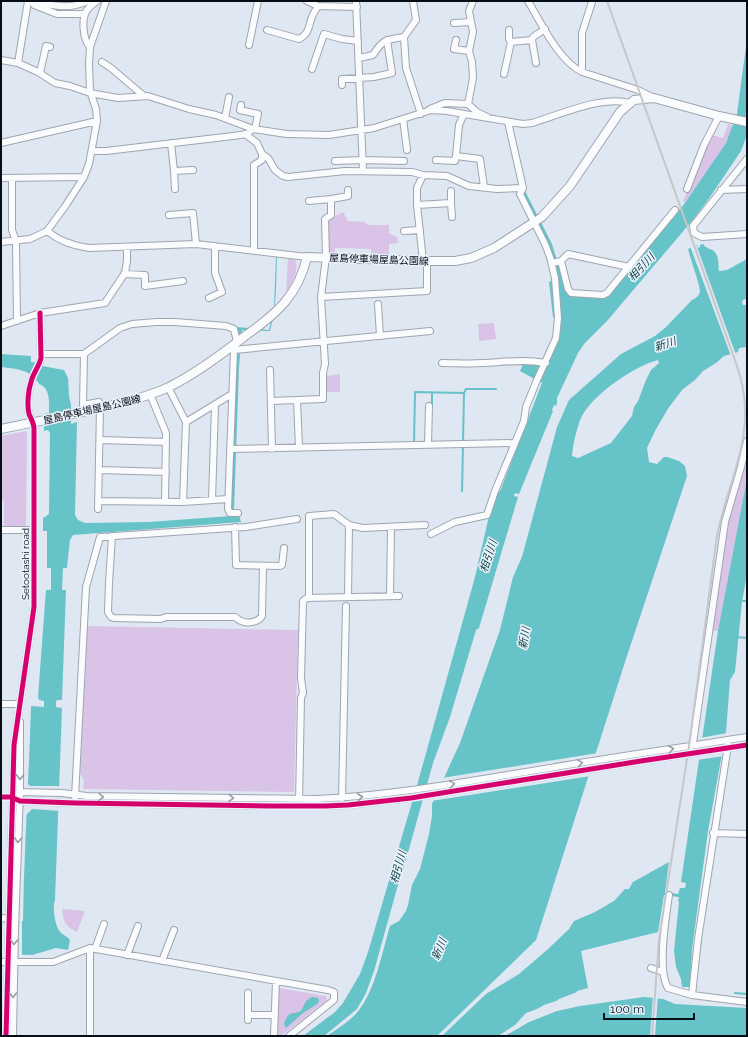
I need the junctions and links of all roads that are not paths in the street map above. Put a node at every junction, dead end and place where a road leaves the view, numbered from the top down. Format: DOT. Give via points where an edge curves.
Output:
graph roads {
  1 [pos="28,1"];
  2 [pos="88,1"];
  3 [pos="96,1"];
  4 [pos="106,1"];
  5 [pos="258,1"];
  6 [pos="307,1"];
  7 [pos="413,1"];
  8 [pos="473,1"];
  9 [pos="528,1"];
  10 [pos="591,1"];
  11 [pos="356,4"];
  12 [pos="318,6"];
  13 [pos="85,14"];
  14 [pos="471,22"];
  15 [pos="454,23"];
  16 [pos="545,29"];
  17 [pos="267,30"];
  18 [pos="509,30"];
  19 [pos="404,37"];
  20 [pos="387,40"];
  21 [pos="456,40"];
  22 [pos="532,40"];
  23 [pos="358,41"];
  24 [pos="511,42"];
  25 [pos="249,45"];
  26 [pos="50,47"];
  27 [pos="90,47"];
  28 [pos="469,51"];
  29 [pos="359,58"];
  30 [pos="1,60"];
  31 [pos="102,62"];
  32 [pos="18,63"];
  33 [pos="536,63"];
  34 [pos="312,69"];
  35 [pos="582,72"];
  36 [pos="40,73"];
  37 [pos="504,74"];
  38 [pos="360,78"];
  39 [pos="342,79"];
  40 [pos="629,87"];
  41 [pos="90,93"];
  42 [pos="144,96"];
  43 [pos="229,98"];
  44 [pos="654,98"];
  45 [pos="632,101"];
  46 [pos="468,104"];
  47 [pos="241,105"];
  48 [pos="431,110"];
  49 [pos="421,114"];
  50 [pos="464,114"];
  51 [pos="719,116"];
  52 [pos="225,118"];
  53 [pos="403,119"];
  54 [pos="490,119"];
  55 [pos="97,121"];
  56 [pos="508,122"];
  57 [pos="747,122"];
  58 [pos="254,129"];
  59 [pos="362,130"];
  60 [pos="245,134"];
  61 [pos="1,143"];
  62 [pos="171,143"];
  63 [pos="407,150"];
  64 [pos="92,151"];
  65 [pos="262,154"];
  66 [pos="456,156"];
  67 [pos="747,159"];
  68 [pos="362,160"];
  69 [pos="436,160"];
  70 [pos="335,161"];
  71 [pos="404,161"];
  72 [pos="174,170"];
  73 [pos="193,170"];
  74 [pos="363,171"];
  75 [pos="423,175"];
  76 [pos="84,177"];
  77 [pos="1,178"];
  78 [pos="12,178"];
  79 [pos="484,187"];
  80 [pos="175,188"];
  81 [pos="523,188"];
  82 [pos="687,189"];
  83 [pos="747,189"];
  84 [pos="348,190"];
  85 [pos="722,190"];
  86 [pos="451,191"];
  87 [pos="331,199"];
  88 [pos="309,201"];
  89 [pos="451,203"];
  90 [pos="417,205"];
  91 [pos="675,210"];
  92 [pos="169,215"];
  93 [pos="452,217"];
  94 [pos="535,223"];
  95 [pos="420,230"];
  96 [pos="46,231"];
  97 [pos="404,232"];
  98 [pos="747,234"];
  99 [pos="16,241"];
  100 [pos="1,242"];
  101 [pos="196,244"];
  102 [pos="215,246"];
  103 [pos="128,247"];
  104 [pos="254,250"];
  105 [pos="307,257"];
  106 [pos="326,257"];
  107 [pos="425,261"];
  108 [pos="556,262"];
  109 [pos="629,266"];
  110 [pos="124,274"];
  111 [pos="183,281"];
  112 [pos="321,297"];
  113 [pos="209,298"];
  114 [pos="378,304"];
  115 [pos="40,313"];
  116 [pos="17,321"];
  117 [pos="1,326"];
  118 [pos="430,331"];
  119 [pos="380,336"];
  120 [pos="324,341"];
  121 [pos="234,346"];
  122 [pos="41,354"];
  123 [pos="84,354"];
  124 [pos="442,363"];
  125 [pos="545,364"];
  126 [pos="270,370"];
  127 [pos="168,387"];
  128 [pos="150,394"];
  129 [pos="232,394"];
  130 [pos="271,400"];
  131 [pos="297,400"];
  132 [pos="215,406"];
  133 [pos="429,406"];
  134 [pos="100,408"];
  135 [pos="34,422"];
  136 [pos="186,422"];
  137 [pos="1,429"];
  138 [pos="100,440"];
  139 [pos="747,441"];
  140 [pos="166,442"];
  141 [pos="515,443"];
  142 [pos="428,444"];
  143 [pos="299,448"];
  144 [pos="233,449"];
  145 [pos="272,449"];
  146 [pos="99,470"];
  147 [pos="166,472"];
  148 [pos="228,499"];
  149 [pos="212,500"];
  150 [pos="98,501"];
  151 [pos="165,502"];
  152 [pos="183,502"];
  153 [pos="98,509"];
  154 [pos="238,513"];
  155 [pos="297,518"];
  156 [pos="349,525"];
  157 [pos="424,525"];
  158 [pos="235,527"];
  159 [pos="391,527"];
  160 [pos="1,530"];
  161 [pos="34,530"];
  162 [pos="431,534"];
  163 [pos="112,536"];
  164 [pos="284,548"];
  165 [pos="263,566"];
  166 [pos="390,596"];
  167 [pos="399,596"];
  168 [pos="348,597"];
  169 [pos="308,598"];
  170 [pos="346,606"];
  171 [pos="1,704"];
  172 [pos="20,704"];
  173 [pos="747,737"];
  174 [pos="727,740"];
  175 [pos="747,745"];
  176 [pos="692,746"];
  177 [pos="726,748"];
  178 [pos="691,753"];
  179 [pos="23,792"];
  180 [pos="75,795"];
  181 [pos="1,797"];
  182 [pos="11,797"];
  183 [pos="342,798"];
  184 [pos="299,799"];
  185 [pos="23,802"];
  186 [pos="75,803"];
  187 [pos="299,806"];
  188 [pos="713,833"];
  189 [pos="747,834"];
  190 [pos="669,895"];
  191 [pos="1,918"];
  192 [pos="8,921"];
  193 [pos="15,921"];
  194 [pos="104,924"];
  195 [pos="138,926"];
  196 [pos="174,930"];
  197 [pos="93,949"];
  198 [pos="127,955"];
  199 [pos="9,959"];
  200 [pos="162,960"];
  201 [pos="650,968"];
  202 [pos="663,972"];
  203 [pos="276,981"];
  204 [pos="248,993"];
  205 [pos="692,995"];
  206 [pos="747,1002"];
  207 [pos="275,1016"];
  208 [pos="6,1036"];
  209 [pos="13,1036"];
  210 [pos="90,1036"];
  211 [pos="274,1036"];
  212 [pos="289,1036"];
  1 -- 2 [label="street" via="57,7 78,5"];
  1 -- 13 [label="street" via="57,14"];
  1 -- 32 [label="street"];
  3 -- 13 [label="street"];
  4 -- 27 [label="street"];
  5 -- 25 [label="street"];
  6 -- 12 [label="street"];
  7 -- 19 [label="street" via="416,20"];
  8 -- 14 [label="street" via="469,11"];
  9 -- 16 [label="street"];
  10 -- 35 [label="street" via="582,33"];
  11 -- 12 [label="street"];
  11 -- 23 [label="street"];
  12 -- 17 [label="street" via="309,29 299,40"];
  13 -- 27 [label="street" via="83,30"];
  14 -- 15 [label="street"];
  14 -- 28 [label="street" via="473,32"];
  16 -- 22 [label="street"];
  16 -- 35 [label="street" via="567,62"];
  18 -- 24 [label="street"];
  19 -- 20 [label="street"];
  19 -- 49 [label="street" via="406,68"];
  20 -- 29 [label="street" via="380,44 373,55"];
  20 -- 38 [label="street" via="392,73"];
  21 -- 28 [label="street" via="454,49"];
  22 -- 24 [label="street"];
  22 -- 33 [label="street"];
  23 -- 29 [label="street"];
  23 -- 34 [label="street" via="324,34"];
  24 -- 37 [label="street"];
  26 -- 36 [label="street" via="46,46"];
  27 -- 41 [label="street"];
  28 -- 46 [label="street" via="473,78"];
  29 -- 38 [label="street"];
  30 -- 32 [label="street"];
  31 -- 42 [label="street"];
  32 -- 36 [label="street"];
  35 -- 40 [label="street"];
  36 -- 41 [label="street" via="54,83"];
  38 -- 39 [label="street"];
  38 -- 59 [label="street"];
  40 -- 44 [label="street"];
  40 -- 45 [label="street"];
  41 -- 42 [label="street" via="118,98"];
  41 -- 55 [label="street"];
  42 -- 52 [label="street"];
  43 -- 52 [label="street"];
  44 -- 45 [label="main road"];
  44 -- 51 [label="main road"];
  45 -- 56 [label="street" via="609,100 532,123"];
  45 -- 94 [label="main road, 屋島停車場屋島公園線" via="613,121 570,186"];
  46 -- 48 [label="street" via="445,103"];
  46 -- 54 [label="street"];
  47 -- 58 [label="street" via="240,110 258,114"];
  48 -- 49 [label="street"];
  48 -- 50 [label="street"];
  49 -- 53 [label="street"];
  50 -- 54 [label="street"];
  50 -- 66 [label="street" via="459,125"];
  51 -- 57 [label="main road"];
  51 -- 82 [label="street" via="704,145"];
  52 -- 58 [label="street"];
  53 -- 59 [label="street"];
  53 -- 63 [label="street"];
  54 -- 56 [label="street"];
  55 -- 61 [label="street"];
  55 -- 64 [label="street"];
  56 -- 81 [label="street"];
  58 -- 59 [label="street" via="308,135"];
  58 -- 60 [label="street"];
  59 -- 68 [label="street"];
  60 -- 62 [label="street"];
  60 -- 65 [label="street" via="257,143"];
  62 -- 64 [label="street"];
  62 -- 72 [label="street"];
  64 -- 76 [label="street"];
  65 -- 74 [label="street" via="279,174 288,177"];
  65 -- 104 [label="street" via="262,160 254,165"];
  66 -- 69 [label="street" via="455,161"];
  66 -- 79 [label="street" via="480,158"];
  67 -- 85 [label="street"];
  68 -- 70 [label="street"];
  68 -- 71 [label="street"];
  68 -- 74 [label="street"];
  72 -- 73 [label="street"];
  72 -- 80 [label="street"];
  74 -- 75 [label="street" via="412,172"];
  75 -- 79 [label="street" via="447,176 469,186"];
  75 -- 90 [label="street" via="417,188"];
  76 -- 78 [label="street"];
  76 -- 96 [label="street"];
  77 -- 78 [label="street"];
  78 -- 99 [label="street" via="12,230"];
  79 -- 81 [label="street"];
  81 -- 94 [label="street" via="520,194"];
  83 -- 85 [label="street"];
  84 -- 87 [label="street" via="348,196"];
  85 -- 98 [label="street" via="693,226 694,233 702,237"];
  86 -- 89 [label="street"];
  87 -- 88 [label="street"];
  87 -- 106 [label="street" via="331,215 326,219"];
  89 -- 90 [label="street"];
  89 -- 93 [label="street"];
  90 -- 95 [label="street"];
  91 -- 109 [label="street"];
  92 -- 101 [label="street" via="193,213"];
  94 -- 107 [label="main road, 屋島停車場屋島公園線" via="494,248 470,258"];
  94 -- 108 [label="street"];
  95 -- 97 [label="street"];
  95 -- 107 [label="street"];
  96 -- 99 [label="street" via="30,239"];
  96 -- 103 [label="street" via="64,241 83,247"];
  99 -- 100 [label="street"];
  99 -- 116 [label="street"];
  101 -- 102 [label="street"];
  101 -- 103 [label="street"];
  102 -- 104 [label="street"];
  102 -- 113 [label="street" via="215,273 222,292"];
  103 -- 110 [label="street"];
  104 -- 105 [label="street"];
  105 -- 106 [label="main road, 屋島停車場屋島公園線"];
  105 -- 121 [label="main road, 屋島停車場屋島公園線" via="298,282 285,304"];
  106 -- 107 [label="main road, 屋島停車場屋島公園線"];
  106 -- 112 [label="street"];
  107 -- 112 [label="street" via="427,291"];
  108 -- 109 [label="street" via="568,254"];
  108 -- 109 [label="street" via="568,289 574,293 603,295"];
  108 -- 125 [label="street" via="556,338"];
  110 -- 111 [label="street" via="145,276 145,286"];
  110 -- 115 [label="street" via="105,303"];
  112 -- 120 [label="street"];
  114 -- 119 [label="street"];
  115 -- 116 [label="street"];
  115 -- 122 [label="street"];
  116 -- 117 [label="street"];
  118 -- 119 [label="street"];
  119 -- 120 [label="street"];
  120 -- 121 [label="street"];
  120 -- 131 [label="street" via="323,399"];
  121 -- 123 [label="street" via="234,329 226,326 143,322 120,328"];
  121 -- 127 [label="main road, 屋島停車場屋島公園線" via="206,366"];
  121 -- 129 [label="street"];
  122 -- 123 [label="street"];
  122 -- 135 [label="street, Setootashi road" via="29,392 29,412"];
  123 -- 134 [label="street" via="83,405 99,402"];
  124 -- 125 [label="street" via="538,361"];
  125 -- 141 [label="street" via="526,407 524,421"];
  126 -- 130 [label="street"];
  127 -- 128 [label="main road, 屋島停車場屋島公園線"];
  127 -- 136 [label="street"];
  128 -- 134 [label="main road, 屋島停車場屋島公園線"];
  128 -- 140 [label="street" via="166,433"];
  129 -- 132 [label="street"];
  129 -- 144 [label="street"];
  130 -- 131 [label="street"];
  130 -- 145 [label="street"];
  131 -- 143 [label="street"];
  132 -- 136 [label="street"];
  132 -- 149 [label="street"];
  133 -- 142 [label="street" via="426,418"];
  134 -- 135 [label="main road, 屋島停車場屋島公園線"];
  134 -- 138 [label="street"];
  135 -- 137 [label="main road, 屋島停車場屋島公園線"];
  135 -- 161 [label="street, Setootashi road"];
  136 -- 152 [label="street"];
  138 -- 140 [label="street"];
  138 -- 146 [label="street"];
  139 -- 176 [label="street" via="725,522"];
  140 -- 147 [label="street"];
  141 -- 142 [label="street"];
  141 -- 162 [label="street" via="486,515 455,522"];
  142 -- 143 [label="street"];
  143 -- 145 [label="street"];
  144 -- 145 [label="street"];
  144 -- 148 [label="street"];
  146 -- 147 [label="street"];
  146 -- 150 [label="street"];
  147 -- 151 [label="street"];
  148 -- 149 [label="street"];
  148 -- 154 [label="street" via="229,512"];
  149 -- 152 [label="street"];
  150 -- 151 [label="street"];
  150 -- 153 [label="street"];
  151 -- 152 [label="street"];
  155 -- 158 [label="street"];
  156 -- 159 [label="street" via="363,528"];
  156 -- 168 [label="street"];
  156 -- 169 [label="street" via="334,514 309,516"];
  157 -- 159 [label="street"];
  158 -- 163 [label="street"];
  158 -- 165 [label="street" via="236,565"];
  159 -- 166 [label="street"];
  160 -- 161 [label="street"];
  161 -- 172 [label="street, Setootashi road" via="34,607"];
  163 -- 165 [label="street" via="108,612 114,618 235,617 241,621 256,622 262,616"];
  163 -- 180 [label="street" via="100,537 86,587"];
  164 -- 165 [label="street" via="282,565"];
  166 -- 167 [label="street"];
  166 -- 168 [label="street"];
  168 -- 169 [label="street"];
  169 -- 184 [label="street" via="304,601"];
  170 -- 183 [label="street"];
  171 -- 172 [label="street"];
  172 -- 179 [label="street, one-way"];
  172 -- 182 [label="street" via="14,745"];
  173 -- 174 [label="street"];
  174 -- 176 [label="street"];
  174 -- 177 [label="street"];
  175 -- 177 [label="street"];
  176 -- 178 [label="street"];
  183 -- 176 [label="street, one-way" via="413,790"];
  177 -- 178 [label="street"];
  177 -- 188 [label="street"];
  178 -- 187 [label="street" via="411,798 348,805"];
  179 -- 180 [label="street"];
  179 -- 182 [label="street"];
  179 -- 185 [label="street"];
  180 -- 184 [label="street, one-way"];
  180 -- 186 [label="street"];
  181 -- 182 [label="street"];
  182 -- 185 [label="street"];
  182 -- 192 [label="street"];
  183 -- 184 [label="street"];
  184 -- 187 [label="street"];
  185 -- 186 [label="street"];
  185 -- 193 [label="street, one-way"];
  186 -- 187 [label="street"];
  188 -- 189 [label="street"];
  188 -- 205 [label="street"];
  190 -- 202 [label="street"];
  191 -- 192 [label="street"];
  192 -- 193 [label="street"];
  192 -- 199 [label="street"];
  193 -- 199 [label="street, one-way"];
  194 -- 197 [label="street"];
  195 -- 198 [label="street"];
  196 -- 200 [label="street"];
  197 -- 198 [label="street"];
  197 -- 199 [label="street" via="53,962"];
  197 -- 210 [label="street"];
  198 -- 200 [label="street"];
  199 -- 208 [label="street"];
  199 -- 209 [label="street, one-way"];
  200 -- 203 [label="street"];
  201 -- 202 [label="street"];
  202 -- 205 [label="street" via="668,988"];
  203 -- 207 [label="street"];
  203 -- 212 [label="street" via="328,990 335,994 334,1000"];
  204 -- 207 [label="street" via="248,1018"];
  205 -- 206 [label="street"];
  207 -- 211 [label="street"];
}
